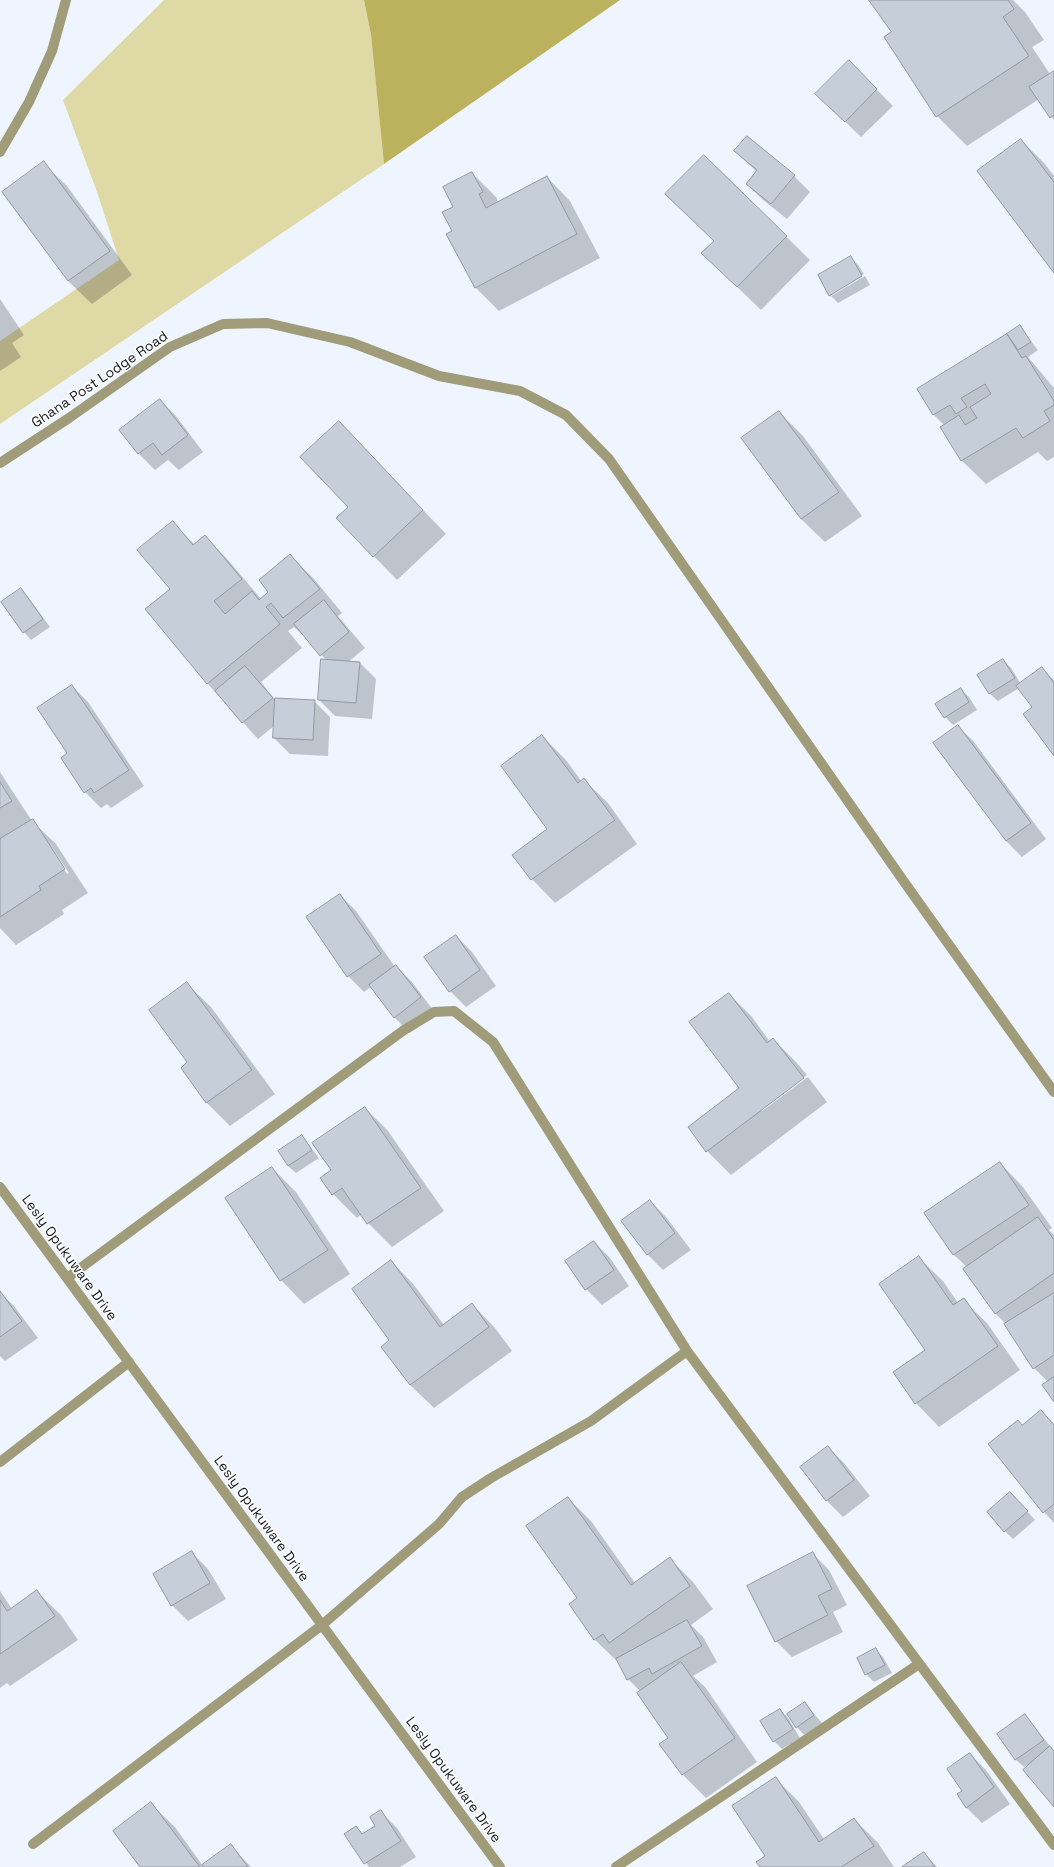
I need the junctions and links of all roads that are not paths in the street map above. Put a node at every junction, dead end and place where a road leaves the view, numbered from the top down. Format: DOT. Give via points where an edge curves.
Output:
graph roads {
  1 [pos="66,0"];
  2 [pos="0,152"];
  3 [pos="0,463"];
  4 [pos="1054,1092"];
  5 [pos="0,1187"];
  6 [pos="66,1278"];
  7 [pos="687,1350"];
  8 [pos="129,1362"];
  9 [pos="0,1462"];
  10 [pos="322,1625"];
  11 [pos="919,1664"];
  12 [pos="34,1844"];
  13 [pos="1054,1845"];
  14 [pos="500,1867"];
  15 [pos="616,1867"];
  1 -- 2 [label="street" via="49,57 29,102"];
  3 -- 4 [label="street, Ghana Post Lodge Road" via="170,347 223,324 267,323 350,342 439,376 520,391 566,415 609,459"];
  5 -- 6 [label="street, Lesly Opukuware Drive"];
  6 -- 7 [label="street" via="404,1030 434,1012 454,1011 493,1042"];
  6 -- 8 [label="street, Lesly Opukuware Drive"];
  7 -- 10 [label="street" via="591,1421 462,1497 439,1524"];
  7 -- 11 [label="street"];
  8 -- 9 [label="street"];
  8 -- 10 [label="street, Lesly Opukuware Drive"];
  10 -- 12 [label="street"];
  10 -- 14 [label="street, Lesly Opukuware Drive"];
  11 -- 13 [label="street"];
  11 -- 15 [label="street"];
}
